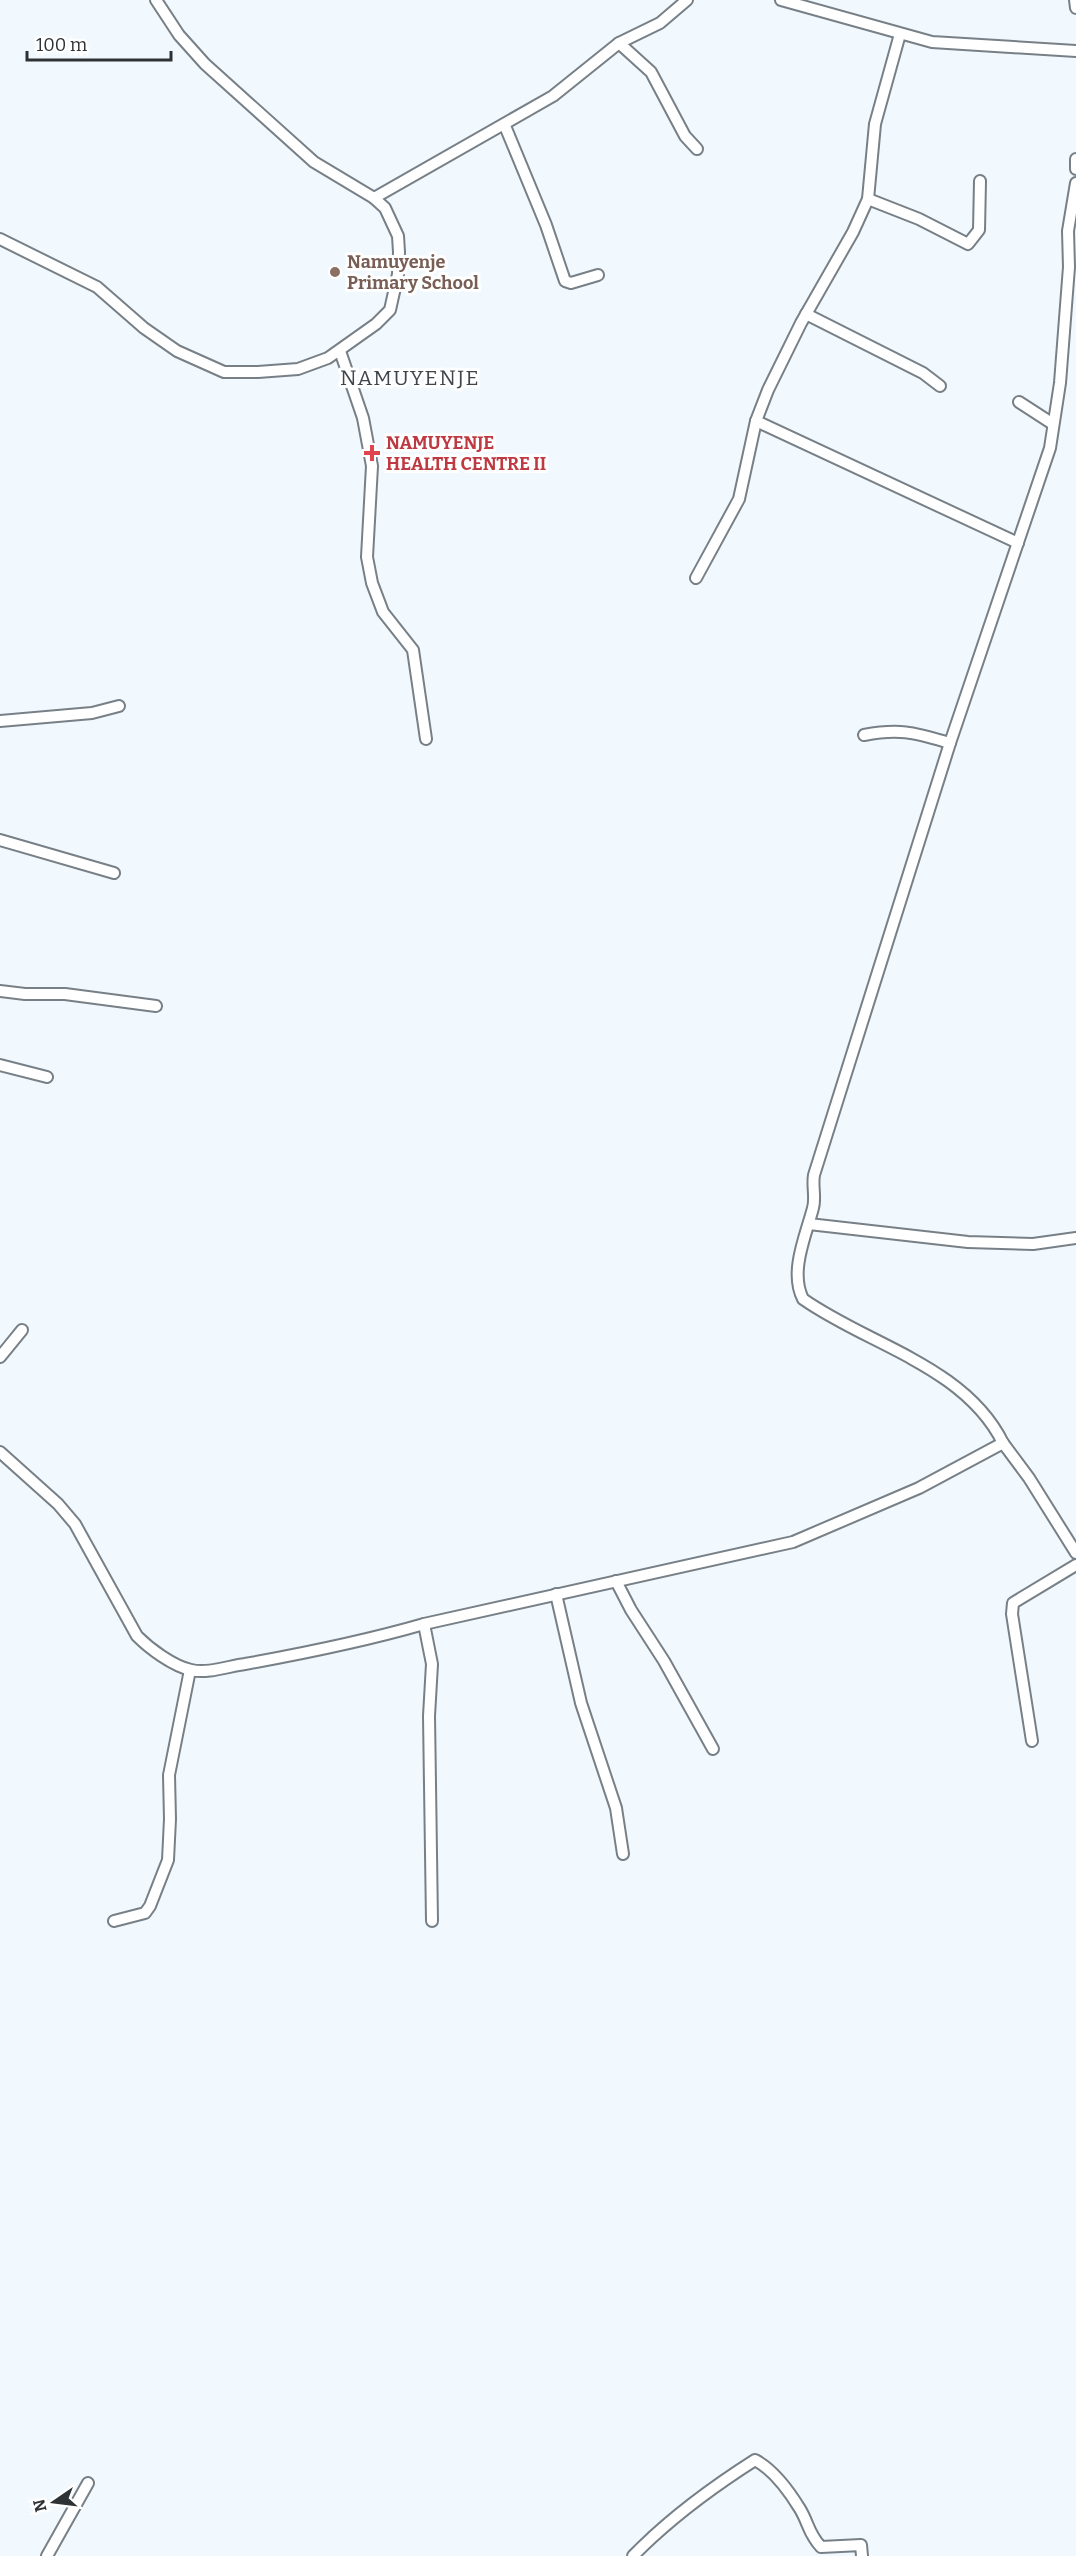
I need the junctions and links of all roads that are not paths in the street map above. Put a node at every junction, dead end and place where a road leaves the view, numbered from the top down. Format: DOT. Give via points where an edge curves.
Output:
graph roads {
  1 [pos="156,0"];
  2 [pos="687,0"];
  3 [pos="781,0"];
  4 [pos="1075,0"];
  5 [pos="809,3"];
  6 [pos="1076,8"];
  7 [pos="900,34"];
  8 [pos="619,43"];
  9 [pos="1076,51"];
  10 [pos="505,126"];
  11 [pos="697,149"];
  12 [pos="1076,159"];
  13 [pos="1076,170"];
  14 [pos="980,181"];
  15 [pos="1076,183"];
  16 [pos="374,198"];
  17 [pos="868,200"];
  18 [pos="0,239"];
  19 [pos="598,275"];
  20 [pos="806,314"];
  21 [pos="340,351"];
  22 [pos="940,386"];
  23 [pos="1019,402"];
  24 [pos="756,421"];
  25 [pos="1053,424"];
  26 [pos="1018,543"];
  27 [pos="696,578"];
  28 [pos="119,706"];
  29 [pos="0,721"];
  30 [pos="864,735"];
  31 [pos="426,740"];
  32 [pos="950,743"];
  33 [pos="0,840"];
  34 [pos="114,873"];
  35 [pos="0,991"];
  36 [pos="156,1006"];
  37 [pos="0,1065"];
  38 [pos="48,1077"];
  39 [pos="809,1224"];
  40 [pos="1076,1238"];
  41 [pos="22,1330"];
  42 [pos="0,1357"];
  43 [pos="1003,1443"];
  44 [pos="0,1452"];
  45 [pos="1076,1553"];
  46 [pos="1076,1565"];
  47 [pos="616,1581"];
  48 [pos="556,1594"];
  49 [pos="424,1624"];
  50 [pos="190,1670"];
  51 [pos="1032,1741"];
  52 [pos="713,1749"];
  53 [pos="623,1854"];
  54 [pos="114,1921"];
  55 [pos="432,1921"];
  56 [pos="88,2482"];
  57 [pos="47,2556"];
  58 [pos="633,2556"];
  59 [pos="862,2556"];
  1 -- 16 [label="street" via="179,35 205,64 314,162"];
  2 -- 8 [label="street" via="660,23"];
  3 -- 5 [label="street"];
  4 -- 6 [label="street"];
  5 -- 7 [label="street"];
  7 -- 9 [label="street" via="955,44"];
  7 -- 17 [label="street" via="875,124"];
  8 -- 10 [label="street" via="553,96"];
  8 -- 11 [label="street" via="651,72 685,136"];
  10 -- 16 [label="street"];
  10 -- 19 [label="street" via="566,281"];
  12 -- 13 [label="street"];
  14 -- 17 [label="street" via="979,230 968,244 919,219"];
  15 -- 25 [label="street" via="1068,231 1060,383"];
  16 -- 21 [label="street" via="385,208 398,236 398,274 390,310"];
  17 -- 20 [label="street"];
  18 -- 21 [label="street" via="97,287 177,351 224,372 298,369"];
  20 -- 22 [label="street"];
  20 -- 24 [label="street"];
  21 -- 31 [label="street" via="363,418 372,466 367,557 372,583 383,612 413,650"];
  23 -- 25 [label="street"];
  24 -- 26 [label="street"];
  24 -- 27 [label="street" via="739,499"];
  25 -- 26 [label="street" via="1050,448"];
  26 -- 32 [label="street"];
  28 -- 29 [label="street" via="92,713"];
  30 -- 32 [label="street" via="909,731"];
  32 -- 39 [label="street" via="814,1175 814,1205"];
  33 -- 34 [label="street"];
  35 -- 36 [label="street" via="65,994"];
  37 -- 38 [label="street"];
  39 -- 40 [label="street" via="968,1242 1033,1244"];
  39 -- 43 [label="street" via="797,1274 797,1288 803,1299 941,1376 984,1412"];
  41 -- 42 [label="street"];
  43 -- 45 [label="street"];
  43 -- 47 [label="street" via="920,1488 793,1542"];
  44 -- 50 [label="street" via="75,1524 137,1636 152,1650"];
  46 -- 51 [label="street" via="1013,1603"];
  47 -- 48 [label="street"];
  47 -- 52 [label="street"];
  48 -- 49 [label="street"];
  48 -- 53 [label="street" via="581,1703 616,1808"];
  49 -- 50 [label="street" via="281,1658"];
  49 -- 55 [label="street" via="432,1664"];
  50 -- 54 [label="street" via="169,1775 168,1860 145,1913"];
  56 -- 57 [label="street"];
  58 -- 59 [label="street" via="657,2531 755,2460 767,2466 782,2485 821,2547 861,2545"];
}
